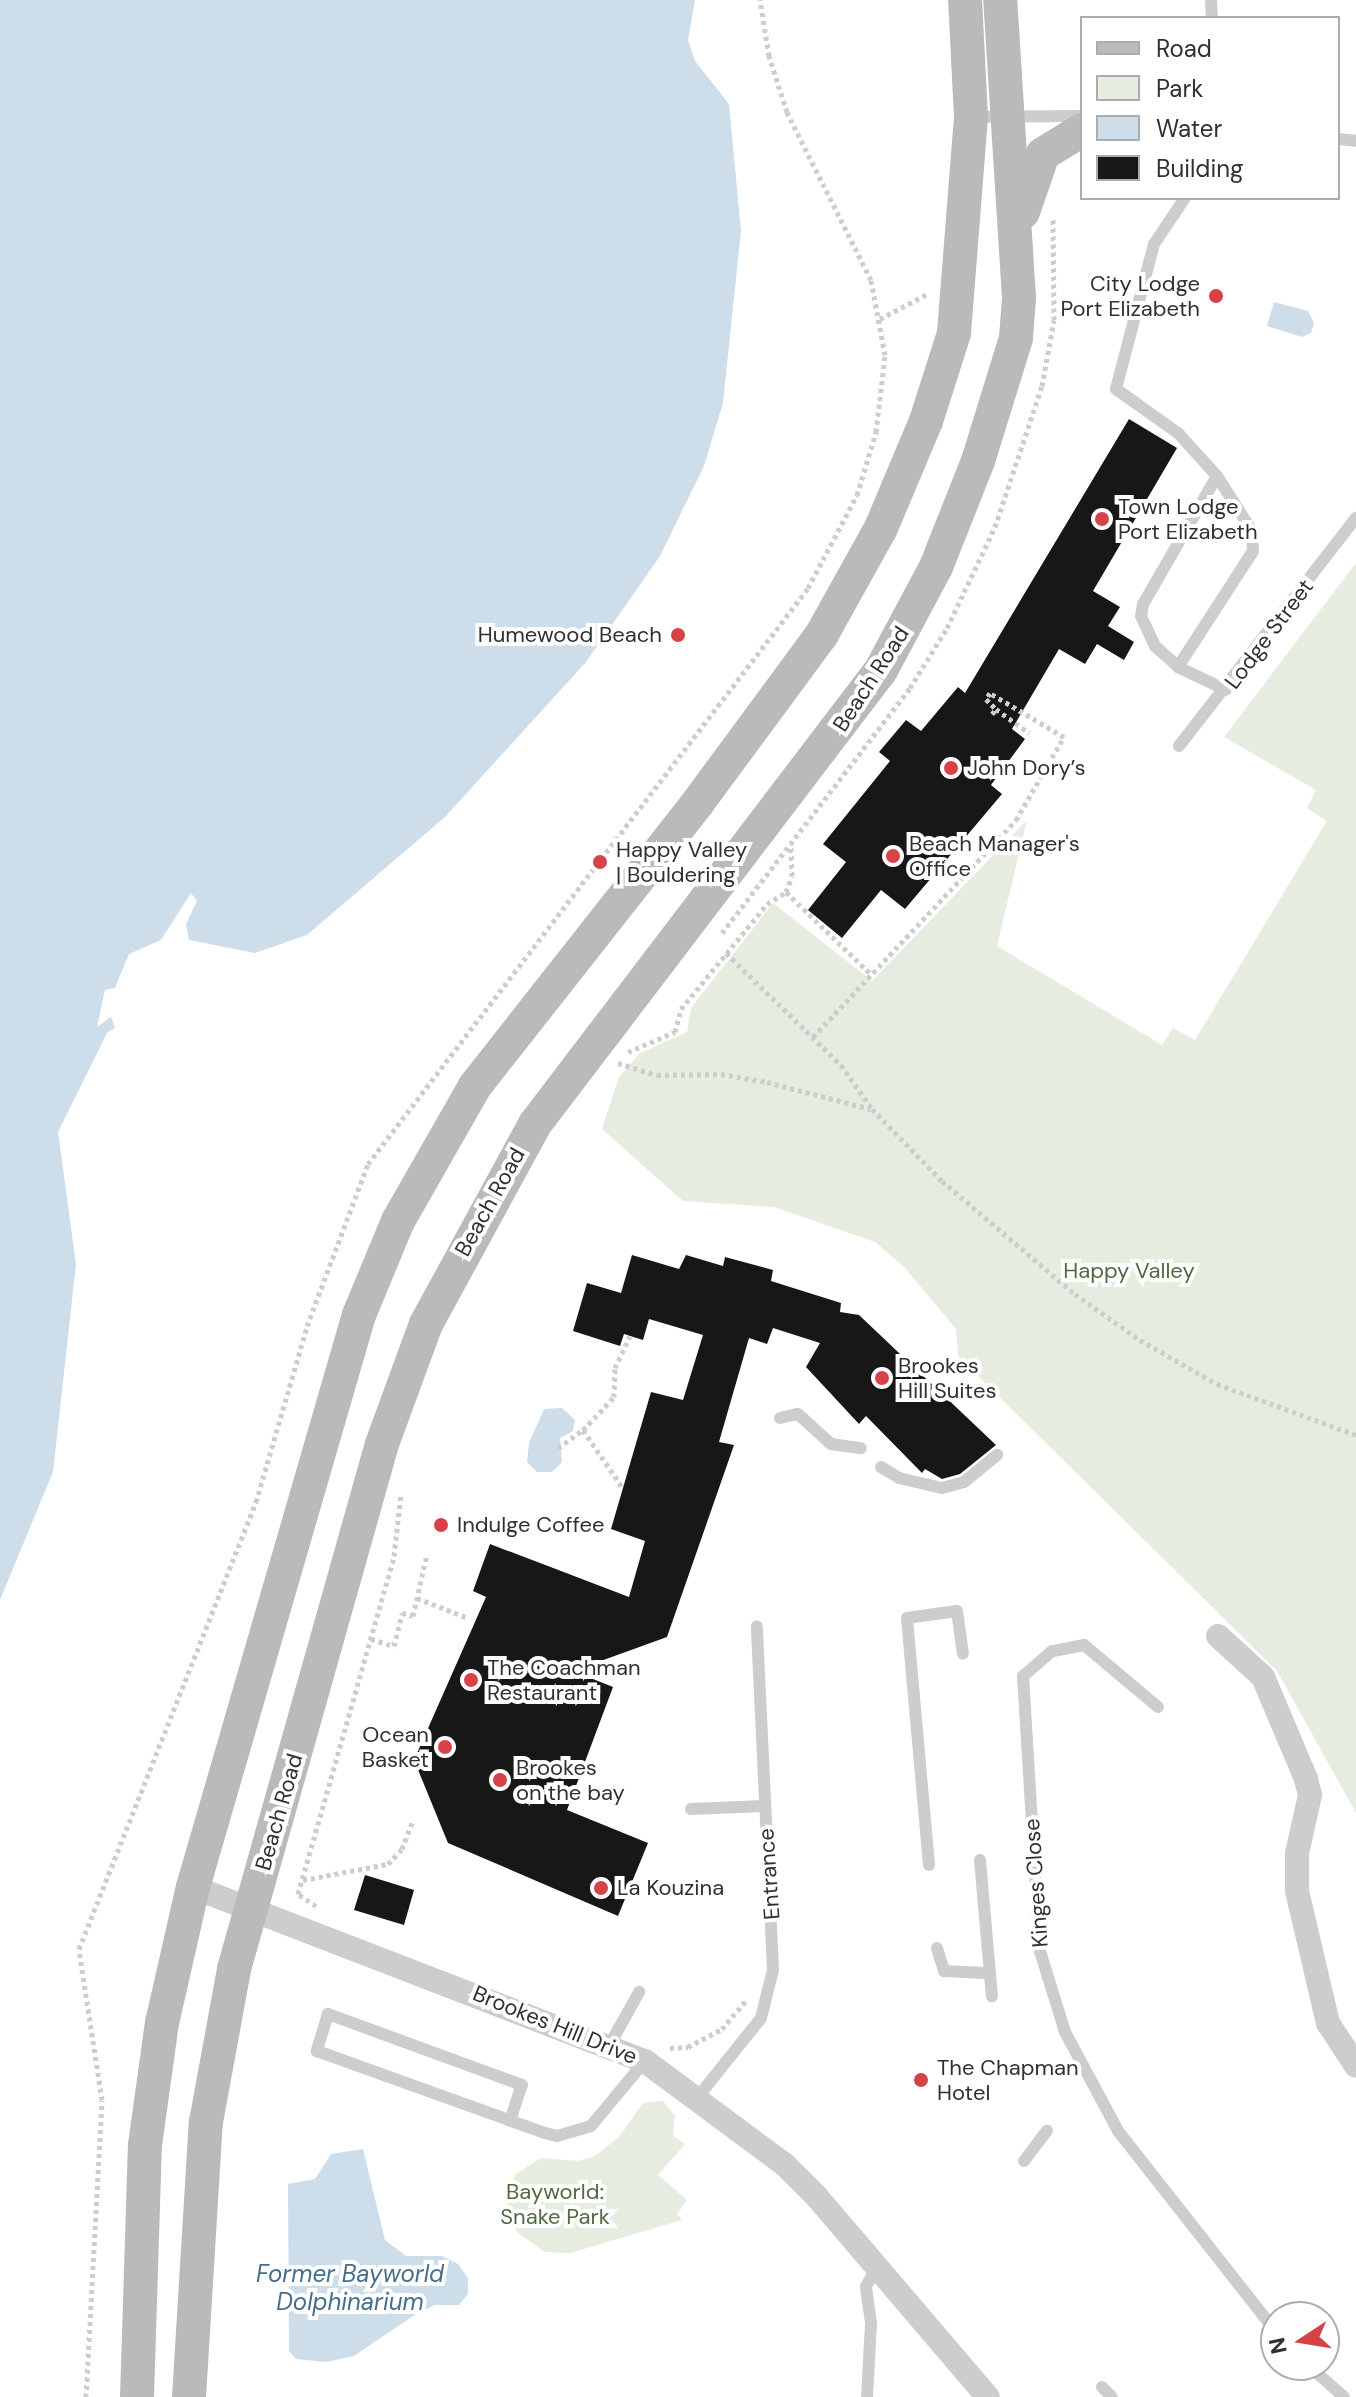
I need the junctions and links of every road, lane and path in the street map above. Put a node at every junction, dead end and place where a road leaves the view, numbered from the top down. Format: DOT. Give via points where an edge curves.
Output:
graph roads {
  1 [pos="965,0"];
  2 [pos="1000,0"];
  3 [pos="1011,116"];
  4 [pos="1080,116"];
  5 [pos="971,117"];
  6 [pos="1080,131"];
  7 [pos="1184,200"];
  8 [pos="1017,229"];
  9 [pos="931,277"];
  10 [pos="880,319"];
  11 [pos="1217,476"];
  12 [pos="1356,518"];
  13 [pos="1178,667"];
  14 [pos="1226,690"];
  15 [pos="1029,733"];
  16 [pos="1179,746"];
  17 [pos="791,845"];
  18 [pos="786,892"];
  19 [pos="726,953"];
  20 [pos="871,974"];
  21 [pos="630,1025"];
  22 [pos="813,1037"];
  23 [pos="628,1052"];
  24 [pos="618,1063"];
  25 [pos="609,1074"];
  26 [pos="872,1109"];
  27 [pos="630,1336"];
  28 [pos="780,1418"];
  29 [pos="583,1430"];
  30 [pos="1356,1435"];
  31 [pos="558,1448"];
  32 [pos="861,1448"];
  33 [pos="997,1455"];
  34 [pos="881,1467"];
  35 [pos="402,1483"];
  36 [pos="623,1488"];
  37 [pos="427,1554"];
  38 [pos="417,1598"];
  39 [pos="468,1618"];
  40 [pos="757,1626"];
  41 [pos="1218,1636"];
  42 [pos="371,1639"];
  43 [pos="963,1654"];
  44 [pos="1158,1707"];
  45 [pos="765,1806"];
  46 [pos="691,1809"];
  47 [pos="413,1820"];
  48 [pos="980,1860"];
  49 [pos="929,1865"];
  50 [pos="303,1880"];
  51 [pos="193,1887"];
  52 [pos="252,1908"];
  53 [pos="323,1911"];
  54 [pos="937,1948"];
  55 [pos="986,1973"];
  56 [pos="749,1990"];
  57 [pos="639,1992"];
  58 [pos="992,1996"];
  59 [pos="609,2046"];
  60 [pos="655,2055"];
  61 [pos="1356,2066"];
  62 [pos="697,2098"];
  63 [pos="510,2121"];
  64 [pos="1047,2131"];
  65 [pos="1024,2161"];
  66 [pos="878,2265"];
  67 [pos="1260,2312"];
  68 [pos="1326,2381"];
  69 [pos="1102,2387"];
  70 [pos="137,2397"];
  71 [pos="189,2397"];
  72 [pos="867,2397"];
  73 [pos="988,2397"];
  74 [pos="1112,2397"];
  75 [pos="1344,2397"];
  1 -- 5 [label="main road"];
  2 -- 3 [label="main road, Beach Road"];
  3 -- 4 [label="lane"];
  3 -- 5 [label="lane"];
  3 -- 8 [label="main road, Beach Road"];
  5 -- 51 [label="main road" via="954,333 926,421 881,528 822,634 699,801 475,1086 398,1221 337,1379 265,1651"];
  6 -- 8 [label="main road" via="1043,154"];
  7 -- 11 [label="lane" via="1154,244 1116,389 1178,433"];
  8 -- 21 [label="main road, Beach Road" via="1016,338 978,461 936,567 881,670 751,844"];
  9 -- 10 [label="path" via="929,293"];
  11 -- 13 [label="lane" via="1252,531 1253,551"];
  11 -- 13 [label="lane" via="1143,604 1143,624 1155,646"];
  12 -- 14 [label="lane, Lodge Street"];
  13 -- 14 [label="lane"];
  14 -- 16 [label="lane, Lodge Street"];
  15 -- 20 [label="path" via="994,712 986,699 990,693 1064,737 1016,820"];
  17 -- 18 [label="path" via="792,876"];
  18 -- 19 [label="path" via="767,904"];
  18 -- 20 [label="path"];
  19 -- 22 [label="path"];
  19 -- 23 [label="path" via="681,1009 675,1032"];
  20 -- 22 [label="path"];
  21 -- 23 [label="path"];
  21 -- 52 [label="main road, Beach Road" via="514,1155 426,1324 382,1444"];
  22 -- 26 [label="path"];
  23 -- 24 [label="path"];
  24 -- 25 [label="path"];
  24 -- 26 [label="path" via="657,1075 721,1074 767,1082"];
  26 -- 30 [label="path" via="987,1222 1140,1340 1217,1384"];
  27 -- 29 [label="path" via="615,1368 614,1397"];
  28 -- 32 [label="lane" via="798,1414 831,1444"];
  29 -- 31 [label="path"];
  29 -- 36 [label="path"];
  33 -- 34 [label="lane" via="964,1482 942,1488 899,1478"];
  35 -- 42 [label="path" via="394,1556"];
  37 -- 38 [label="path"];
  38 -- 39 [label="path"];
  38 -- 42 [label="path" via="413,1616 402,1613 394,1646"];
  40 -- 45 [label="lane, Entrance"];
  41 -- 61 [label="street" via="1263,1677 1306,1779 1309,1804 1297,1853 1297,1891 1328,2023"];
  42 -- 50 [label="path"];
  43 -- 49 [label="lane" via="957,1611 907,1618"];
  44 -- 67 [label="lane, Kinges Close" via="1084,1645 1052,1651 1023,1676 1040,1951 1065,2032 1118,2131"];
  45 -- 46 [label="lane"];
  45 -- 62 [label="lane, Entrance" via="773,1970 766,2003 742,2046"];
  47 -- 50 [label="path" via="402,1849 388,1864"];
  48 -- 55 [label="lane"];
  50 -- 53 [label="path" via="298,1894"];
  51 -- 52 [label="street, Brookes Hill Drive"];
  51 -- 70 [label="main road" via="151,2091"];
  52 -- 59 [label="street, Brookes Hill Drive"];
  52 -- 71 [label="main road, Beach Road" via="234,1969 206,2122"];
  54 -- 55 [label="lane" via="944,1971"];
  55 -- 58 [label="lane"];
  56 -- 60 [label="path" via="722,2029 688,2047"];
  57 -- 59 [label="lane"];
  59 -- 60 [label="street, Brookes Hill Drive"];
  60 -- 62 [label="street, Brookes Hill Drive"];
  60 -- 63 [label="lane" via="582,2131 557,2136"];
  62 -- 66 [label="street, Brookes Hill Drive" via="785,2165"];
  63 -- 63 [label="lane" via="317,2051 328,2014 522,2085"];
  64 -- 65 [label="lane"];
  66 -- 72 [label="lane" via="866,2286 871,2323"];
  66 -- 73 [label="street, Brookes Hill Drive"];
  68 -- 75 [label="lane"];
  69 -- 74 [label="lane"];
}
